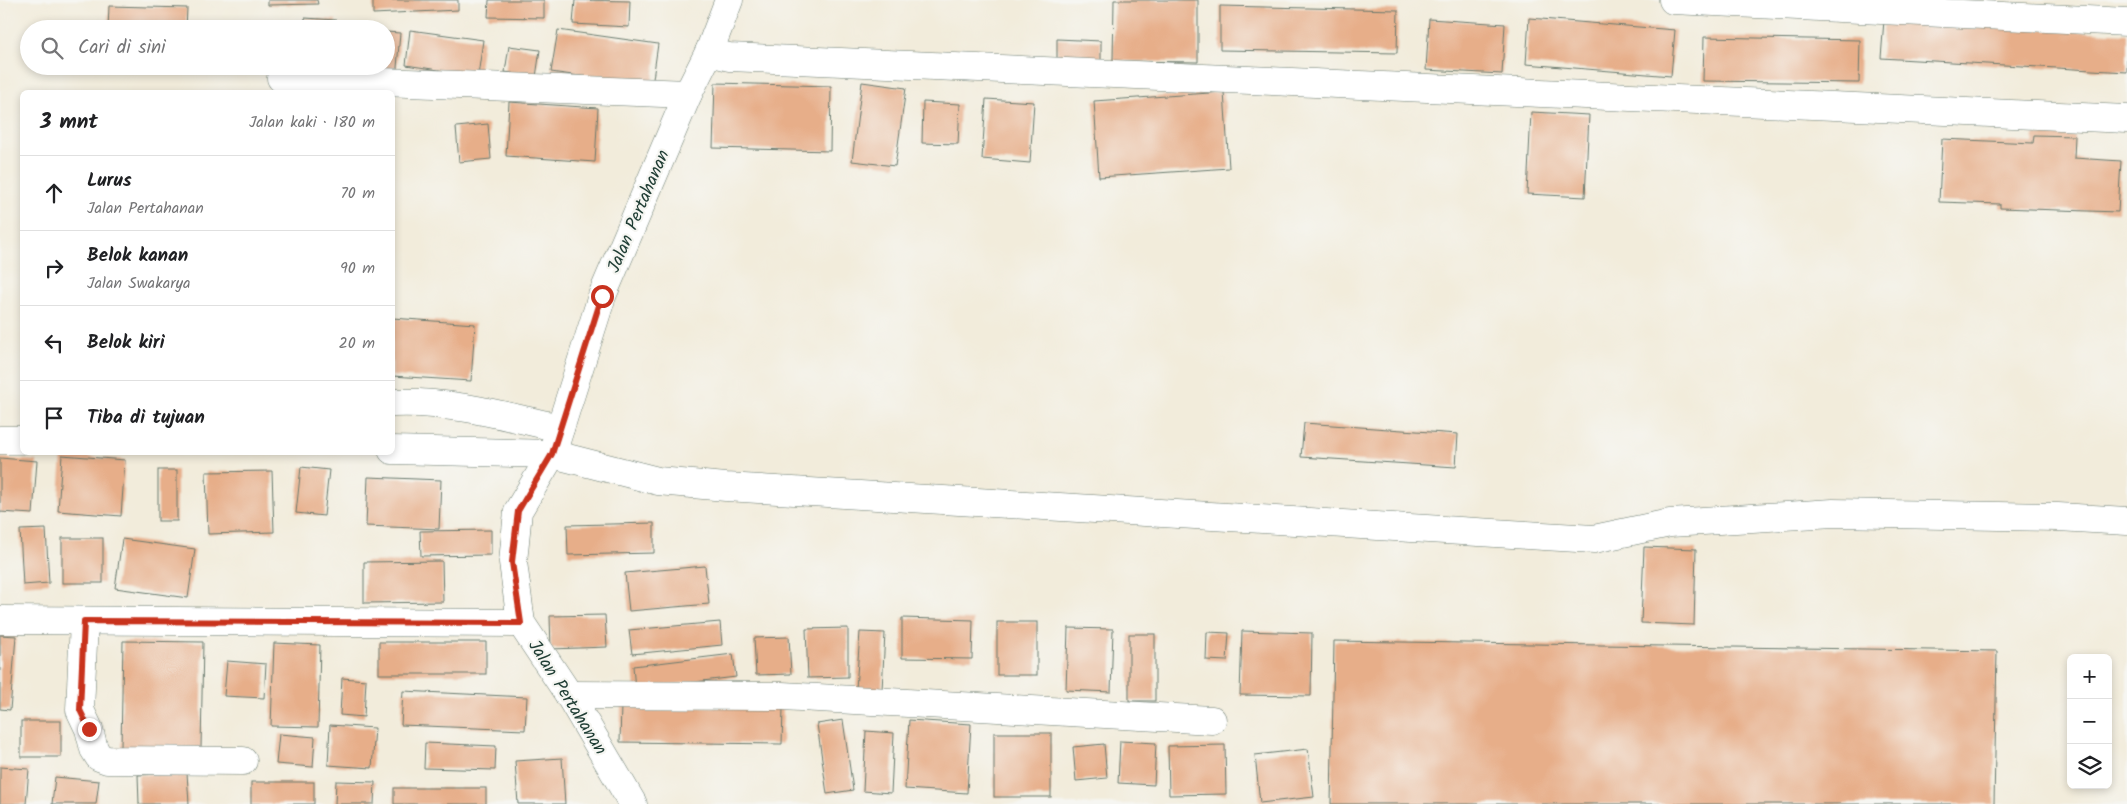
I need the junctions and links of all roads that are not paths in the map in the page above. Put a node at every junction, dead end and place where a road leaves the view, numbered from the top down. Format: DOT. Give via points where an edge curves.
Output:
graph roads {
  1 [pos="729,0"];
  2 [pos="1673,0"];
  3 [pos="2127,22"];
  4 [pos="709,52"];
  5 [pos="281,78"];
  6 [pos="688,94"];
  7 [pos="2127,119"];
  8 [pos="395,403"];
  9 [pos="560,428"];
  10 [pos="0,440"];
  11 [pos="20,440"];
  12 [pos="395,450"];
  13 [pos="552,454"];
  14 [pos="2127,521"];
  15 [pos="0,620"];
  16 [pos="84,621"];
  17 [pos="521,623"];
  18 [pos="569,695"];
  19 [pos="1212,720"];
  20 [pos="243,761"];
  21 [pos="633,804"];
  1 -- 4 [label="street, Jalan Pertahanan"];
  2 -- 3 [label="street"];
  4 -- 6 [label="street, Jalan Pertahanan"];
  4 -- 7 [label="street" via="739,58"];
  5 -- 6 [label="street"];
  6 -- 9 [label="street, Jalan Pertahanan" via="602,296"];
  8 -- 9 [label="street" via="460,407"];
  9 -- 13 [label="street, Jalan Pertahanan"];
  10 -- 11 [label="street"];
  12 -- 13 [label="street"];
  13 -- 14 [label="street" via="658,481 726,487 1594,539 1670,523 1833,513"];
  13 -- 17 [label="street, Jalan Pertahanan" via="518,511 512,562"];
  15 -- 16 [label="street"];
  16 -- 17 [label="street"];
  16 -- 20 [label="street" via="80,710 99,757 107,760"];
  17 -- 18 [label="street, Jalan Pertahanan"];
  18 -- 19 [label="street" via="782,696"];
  18 -- 21 [label="street, Jalan Pertahanan"];
}
